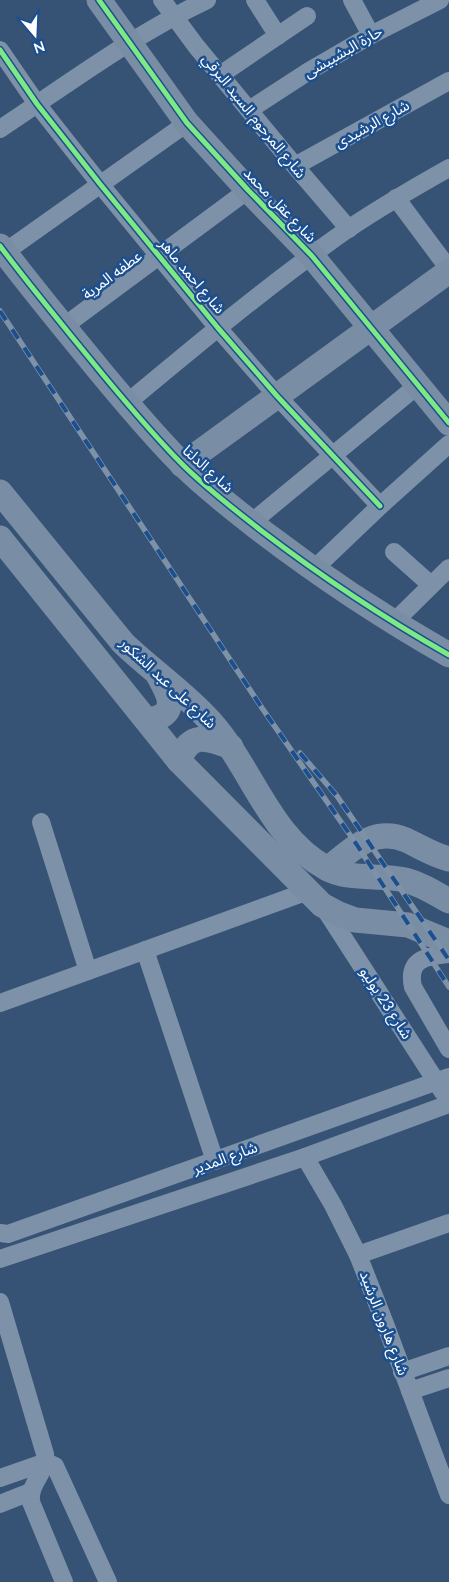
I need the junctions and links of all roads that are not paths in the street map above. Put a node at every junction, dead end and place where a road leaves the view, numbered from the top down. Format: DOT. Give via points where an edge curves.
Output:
graph roads {
  1 [pos="98,0"];
  2 [pos="162,0"];
  3 [pos="207,0"];
  4 [pos="255,0"];
  5 [pos="352,0"];
  6 [pos="440,0"];
  7 [pos="173,16"];
  8 [pos="308,16"];
  9 [pos="371,35"];
  10 [pos="278,36"];
  11 [pos="128,42"];
  12 [pos="0,50"];
  13 [pos="220,75"];
  14 [pos="449,81"];
  15 [pos="37,104"];
  16 [pos="249,110"];
  17 [pos="187,123"];
  18 [pos="0,129"];
  19 [pos="295,166"];
  20 [pos="449,168"];
  21 [pos="100,184"];
  22 [pos="248,190"];
  23 [pos="396,198"];
  24 [pos="349,229"];
  25 [pos="2,249"];
  26 [pos="158,256"];
  27 [pos="312,256"];
  28 [pos="449,270"];
  29 [pos="63,326"];
  30 [pos="218,328"];
  31 [pos="371,328"];
  32 [pos="418,385"];
  33 [pos="277,396"];
  34 [pos="127,403"];
  35 [pos="449,423"];
  36 [pos="449,444"];
  37 [pos="333,454"];
  38 [pos="182,465"];
  39 [pos="0,492"];
  40 [pos="380,506"];
  41 [pos="251,523"];
  42 [pos="0,538"];
  43 [pos="394,552"];
  44 [pos="449,568"];
  45 [pos="313,570"];
  46 [pos="431,585"];
  47 [pos="393,623"];
  48 [pos="449,655"];
  49 [pos="156,672"];
  50 [pos="146,719"];
  51 [pos="231,747"];
  52 [pos="179,761"];
  53 [pos="40,822"];
  54 [pos="449,859"];
  55 [pos="328,869"];
  56 [pos="315,898"];
  57 [pos="449,901"];
  58 [pos="449,942"];
  59 [pos="145,950"];
  60 [pos="449,954"];
  61 [pos="88,971"];
  62 [pos="0,1003"];
  63 [pos="449,1049"];
  64 [pos="443,1080"];
  65 [pos="449,1102"];
  66 [pos="305,1157"];
  67 [pos="215,1161"];
  68 [pos="449,1223"];
  69 [pos="0,1233"];
  70 [pos="358,1255"];
  71 [pos="0,1258"];
  72 [pos="0,1302"];
  73 [pos="449,1356"];
  74 [pos="402,1372"];
  75 [pos="449,1378"];
  76 [pos="410,1391"];
  77 [pos="46,1462"];
  78 [pos="443,1463"];
  79 [pos="0,1478"];
  80 [pos="30,1492"];
  81 [pos="449,1495"];
  82 [pos="0,1504"];
  83 [pos="64,1582"];
  84 [pos="108,1582"];
  1 -- 11 [label="street, شارع عقل محمد"];
  2 -- 7 [label="street, شارع المرحوم السيد البرقي"];
  3 -- 7 [label="street"];
  4 -- 10 [label="street"];
  5 -- 9 [label="street"];
  6 -- 9 [label="street, حارة البشبيشى"];
  7 -- 11 [label="street"];
  7 -- 13 [label="street, شارع المرحوم السيد البرقي"];
  8 -- 10 [label="street"];
  9 -- 16 [label="street, حارة البشبيشى"];
  10 -- 13 [label="street"];
  11 -- 15 [label="street"];
  11 -- 17 [label="street, شارع عقل محمد"];
  12 -- 15 [label="street, شارع احمد ماهر"];
  13 -- 16 [label="street, شارع المرحوم السيد البرقي"];
  14 -- 19 [label="street, شارع الرشيدى"];
  15 -- 18 [label="street"];
  15 -- 21 [label="street, شارع احمد ماهر"];
  16 -- 19 [label="street, شارع المرحوم السيد البرقي"];
  17 -- 21 [label="street"];
  17 -- 22 [label="street, شارع عقل محمد"];
  19 -- 24 [label="street, شارع المرحوم السيد البرقي"];
  20 -- 23 [label="street"];
  21 -- 25 [label="street"];
  21 -- 26 [label="street, شارع احمد ماهر"];
  22 -- 26 [label="street, عطفه المرية"];
  22 -- 27 [label="street, شارع عقل محمد"];
  23 -- 24 [label="street"];
  23 -- 28 [label="street"];
  24 -- 27 [label="street"];
  25 -- 29 [label="street, شارع الدلتا"];
  26 -- 29 [label="street, عطفه المرية"];
  26 -- 30 [label="street, شارع احمد ماهر"];
  27 -- 30 [label="street"];
  27 -- 31 [label="street, شارع عقل محمد"];
  28 -- 31 [label="street"];
  29 -- 34 [label="street, شارع الدلتا"];
  30 -- 33 [label="street, شارع احمد ماهر"];
  30 -- 34 [label="street"];
  31 -- 32 [label="street, شارع عقل محمد"];
  31 -- 33 [label="street"];
  32 -- 35 [label="street, شارع عقل محمد"];
  32 -- 37 [label="street"];
  33 -- 37 [label="street, شارع احمد ماهر"];
  33 -- 38 [label="street"];
  34 -- 38 [label="street, شارع الدلتا"];
  36 -- 40 [label="street"];
  37 -- 40 [label="street, شارع احمد ماهر"];
  37 -- 41 [label="street"];
  38 -- 41 [label="street, شارع الدلتا"];
  39 -- 49 [label="street, شارع على عبد الشكور" via="123,643"];
  40 -- 45 [label="street"];
  41 -- 45 [label="street, شارع الدلتا"];
  42 -- 50 [label="street, شارع على عبد الشكور"];
  43 -- 46 [label="street"];
  44 -- 46 [label="street"];
  45 -- 47 [label="street, شارع الدلتا"];
  46 -- 47 [label="street"];
  47 -- 48 [label="street, شارع الدلتا"];
  49 -- 50 [label="street" via="169,699 168,708 155,720"];
  49 -- 51 [label="street, شارع على عبد الشكور" via="189,699"];
  50 -- 52 [label="street, شارع على عبد الشكور"];
  51 -- 52 [label="street" via="208,738 198,740 189,744"];
  51 -- 55 [label="street, شارع على عبد الشكور" via="292,842"];
  52 -- 56 [label="street, شارع على عبد الشكور"];
  53 -- 61 [label="street"];
  54 -- 55 [label="street" via="436,856 404,839 379,836 367,839"];
  55 -- 57 [label="street, شارع على عبد الشكور" via="405,880 424,886"];
  56 -- 58 [label="street, شارع على عبد الشكور" via="355,920 408,925"];
  56 -- 59 [label="street"];
  56 -- 64 [label="street, شارع 23 يوليو"];
  59 -- 61 [label="street"];
  59 -- 67 [label="street"];
  60 -- 63 [label="street, شارع 23 يوليو" via="420,960 411,978"];
  61 -- 62 [label="street"];
  64 -- 65 [label="street, شارع 23 يوليو"];
  64 -- 67 [label="street, شارع المدير"];
  65 -- 66 [label="street, شارع المدير"];
  66 -- 70 [label="street, شارع هارون الرشيد"];
  66 -- 71 [label="street, شارع المدير"];
  67 -- 69 [label="street, شارع المدير" via="8,1234"];
  68 -- 70 [label="street"];
  70 -- 74 [label="street, شارع هارون الرشيد"];
  72 -- 77 [label="street"];
  73 -- 74 [label="street"];
  74 -- 76 [label="street, شارع هارون الرشيد"];
  75 -- 76 [label="street"];
  76 -- 78 [label="street, شارع هارون الرشيد"];
  77 -- 79 [label="street"];
  77 -- 80 [label="street"];
  77 -- 84 [label="street" via="58,1471"];
  78 -- 81 [label="street, شارع هارون الرشيد"];
  80 -- 82 [label="street"];
  80 -- 83 [label="street" via="34,1511"];
}
